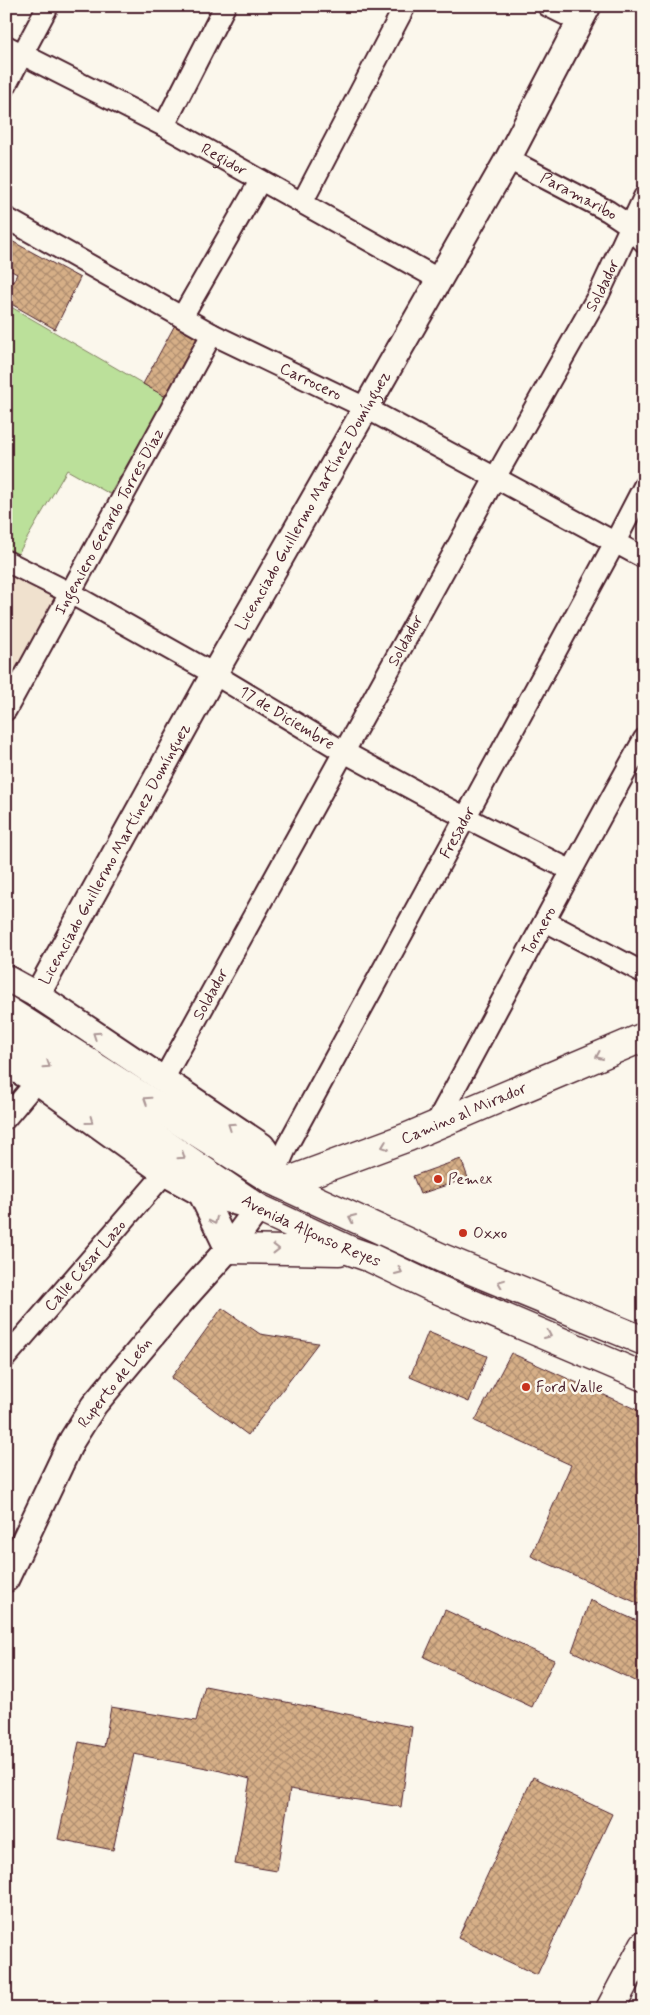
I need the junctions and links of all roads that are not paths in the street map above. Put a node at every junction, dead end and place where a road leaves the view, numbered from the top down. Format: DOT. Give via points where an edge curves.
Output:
graph roads {
  1 [pos="48,6"];
  2 [pos="225,6"];
  3 [pos="405,6"];
  4 [pos="548,6"];
  5 [pos="584,14"];
  6 [pos="14,50"];
  7 [pos="6,85"];
  8 [pos="164,126"];
  9 [pos="508,159"];
  10 [pos="260,181"];
  11 [pos="644,197"];
  12 [pos="302,203"];
  13 [pos="6,218"];
  14 [pos="630,228"];
  15 [pos="644,242"];
  16 [pos="440,280"];
  17 [pos="182,317"];
  18 [pos="212,334"];
  19 [pos="366,408"];
  20 [pos="495,478"];
  21 [pos="644,486"];
  22 [pos="614,544"];
  23 [pos="644,558"];
  24 [pos="6,561"];
  25 [pos="70,593"];
  26 [pos="214,674"];
  27 [pos="6,710"];
  28 [pos="644,739"];
  29 [pos="344,752"];
  30 [pos="466,817"];
  31 [pos="570,870"];
  32 [pos="545,922"];
  33 [pos="644,974"];
  34 [pos="6,978"];
  35 [pos="37,995"];
  36 [pos="6,1010"];
  37 [pos="644,1036"];
  38 [pos="6,1038"];
  39 [pos="6,1064"];
  40 [pos="163,1080"];
  41 [pos="37,1082"];
  42 [pos="6,1118"];
  43 [pos="436,1125"];
  44 [pos="165,1173"];
  45 [pos="276,1182"];
  46 [pos="201,1193"];
  47 [pos="258,1208"];
  48 [pos="228,1249"];
  49 [pos="351,1251"];
  50 [pos="644,1341"];
  51 [pos="6,1357"];
  52 [pos="644,1377"];
  53 [pos="6,1579"];
  54 [pos="644,1945"];
  55 [pos="610,2009"];
  1 -- 6 [label="street"];
  2 -- 8 [label="street"];
  3 -- 12 [label="street"];
  4 -- 5 [label="street"];
  5 -- 9 [label="street, Licenciado Guillermo Martínez Domínguez"];
  6 -- 7 [label="street"];
  6 -- 8 [label="street, Regidor"];
  8 -- 10 [label="street, Regidor"];
  9 -- 14 [label="street, Paramaribo" via="608,210"];
  9 -- 16 [label="street, Licenciado Guillermo Martínez Domínguez"];
  10 -- 12 [label="street, Regidor"];
  10 -- 17 [label="street"];
  11 -- 14 [label="street, Soldador"];
  12 -- 16 [label="street, Regidor"];
  13 -- 17 [label="street, Carrocero"];
  14 -- 15 [label="street, Paramaribo"];
  14 -- 20 [label="street, Soldador" via="599,294"];
  16 -- 19 [label="street, Licenciado Guillermo Martínez Domínguez"];
  17 -- 18 [label="street, Carrocero"];
  18 -- 19 [label="street, Carrocero"];
  18 -- 25 [label="street, Ingeniero Gerardo Torres Díaz"];
  19 -- 20 [label="street, Carrocero"];
  19 -- 26 [label="street, Licenciado Guillermo Martínez Domínguez"];
  20 -- 22 [label="street, Carrocero"];
  20 -- 29 [label="street, Soldador"];
  21 -- 22 [label="street, Fresador"];
  22 -- 23 [label="street, Carrocero"];
  22 -- 30 [label="street, Fresador"];
  24 -- 25 [label="street, 17 de Diciembre"];
  25 -- 26 [label="street, 17 de Diciembre"];
  25 -- 27 [label="street, Ingeniero Gerardo Torres Díaz"];
  26 -- 29 [label="street, 17 de Diciembre"];
  26 -- 35 [label="street, Licenciado Guillermo Martínez Domínguez"];
  28 -- 31 [label="street, Tornero"];
  29 -- 30 [label="street, 17 de Diciembre"];
  29 -- 40 [label="street, Soldador"];
  30 -- 31 [label="street, 17 de Diciembre"];
  30 -- 45 [label="street, Fresador" via="287,1146"];
  31 -- 32 [label="street, Tornero"];
  32 -- 33 [label="street"];
  32 -- 43 [label="street, Tornero"];
  34 -- 35 [label="street"];
  40 -- 35 [label="street, one-way"];
  45 -- 36 [label="main road, Avenida Alfonso Reyes, one-way"];
  37 -- 43 [label="main road, Camino al Mirador, one-way"];
  38 -- 47 [label="main road, Avenida Alfonso Reyes, one-way"];
  39 -- 41 [label="street"];
  45 -- 40 [label="street, one-way" via="269,1156 262,1146"];
  41 -- 42 [label="street"];
  41 -- 44 [label="street, one-way"];
  43 -- 45 [label="main road, Camino al Mirador, one-way"];
  44 -- 46 [label="street"];
  44 -- 51 [label="street, Calle César Lazo"];
  45 -- 47 [label="main road"];
  50 -- 45 [label="main road, Avenida Alfonso Reyes, one-way" via="442,1258"];
  46 -- 47 [label="street"];
  46 -- 48 [label="street, one-way"];
  47 -- 48 [label="street, Ruperto de León"];
  47 -- 49 [label="main road, Avenida Alfonso Reyes"];
  48 -- 49 [label="main road, one-way"];
  48 -- 53 [label="street, Ruperto de León" via="94,1405 72,1440"];
  49 -- 52 [label="main road, Avenida Alfonso Reyes, one-way"];
  54 -- 55 [label="main road"];
}
